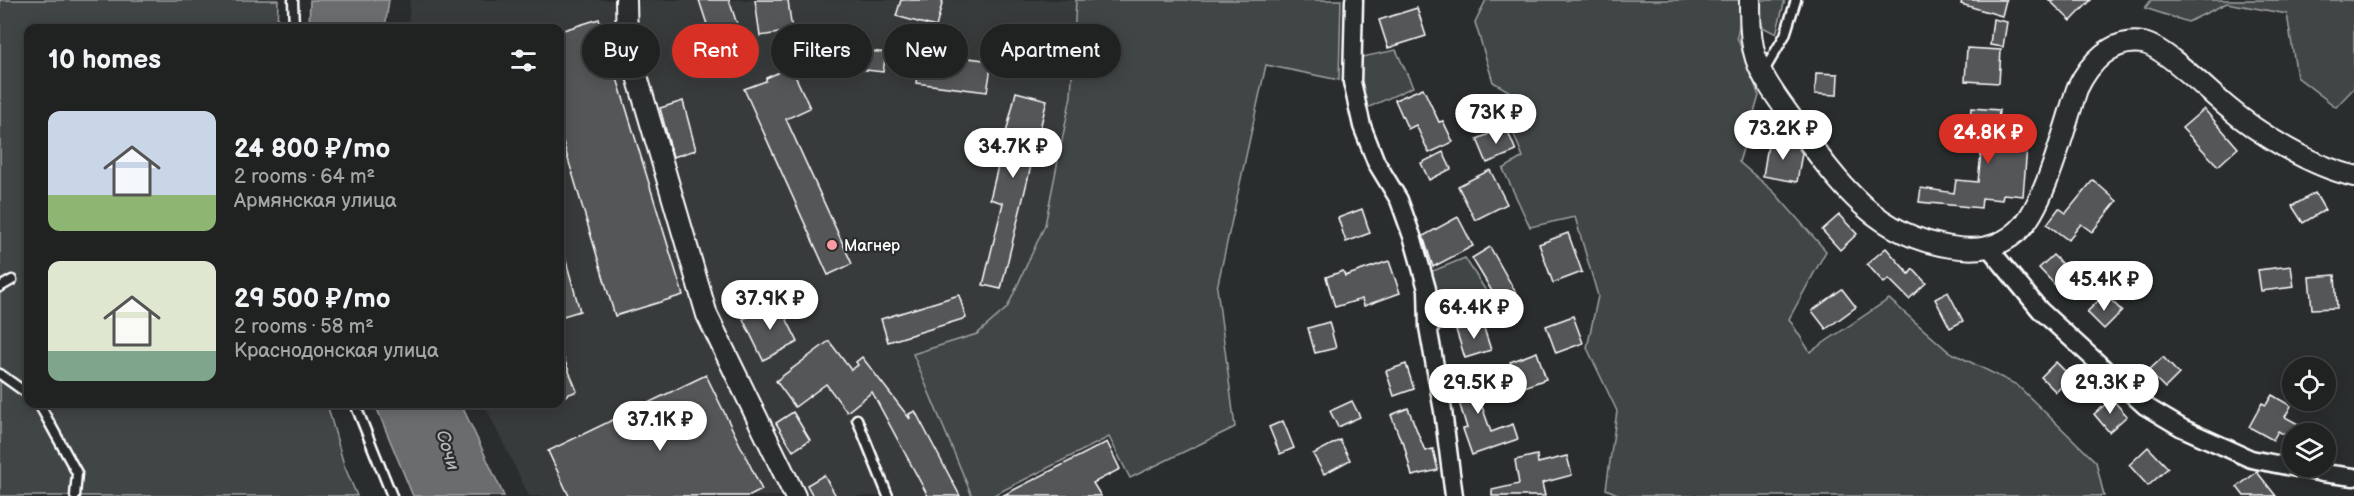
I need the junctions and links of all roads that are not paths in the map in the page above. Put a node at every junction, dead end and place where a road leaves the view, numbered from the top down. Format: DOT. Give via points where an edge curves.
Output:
graph roads {
  1 [pos="293,0"];
  2 [pos="626,0"];
  3 [pos="1354,0"];
  4 [pos="1750,0"];
  5 [pos="1796,0"];
  6 [pos="294,24"];
  7 [pos="1762,74"];
  8 [pos="2354,176"];
  9 [pos="1989,248"];
  10 [pos="12,280"];
  11 [pos="0,287"];
  12 [pos="1518,307"];
  13 [pos="1428,327"];
  14 [pos="0,374"];
  15 [pos="24,391"];
  16 [pos="41,408"];
  17 [pos="357,408"];
  18 [pos="857,419"];
  19 [pos="2354,477"];
  20 [pos="75,496"];
  21 [pos="392,496"];
  22 [pos="795,496"];
  23 [pos="888,496"];
  24 [pos="1455,496"];
  1 -- 6 [label="lane"];
  2 -- 22 [label="street" via="627,42 707,315"];
  3 -- 13 [label="street" via="1352,81 1362,126 1376,162 1399,200 1413,239 1427,289"];
  4 -- 7 [label="street" via="1750,36"];
  5 -- 7 [label="lane" via="1785,35"];
  7 -- 9 [label="street" via="1831,173 1857,203 1908,235 1944,246"];
  8 -- 9 [label="street" via="2335,172 2284,146 2229,108 2175,62 2145,43 2129,42 2113,47 2093,62 2084,75 2028,222 2006,241"];
  9 -- 19 [label="street" via="2040,310 2145,406 2182,428 2251,459"];
  10 -- 11 [label="lane"];
  12 -- 13 [label="lane"];
  13 -- 24 [label="street"];
  14 -- 15 [label="lane"];
  16 -- 20 [label="lane" via="77,473"];
  17 -- 21 [label="lane"];
  18 -- 23 [label="lane"];
}
